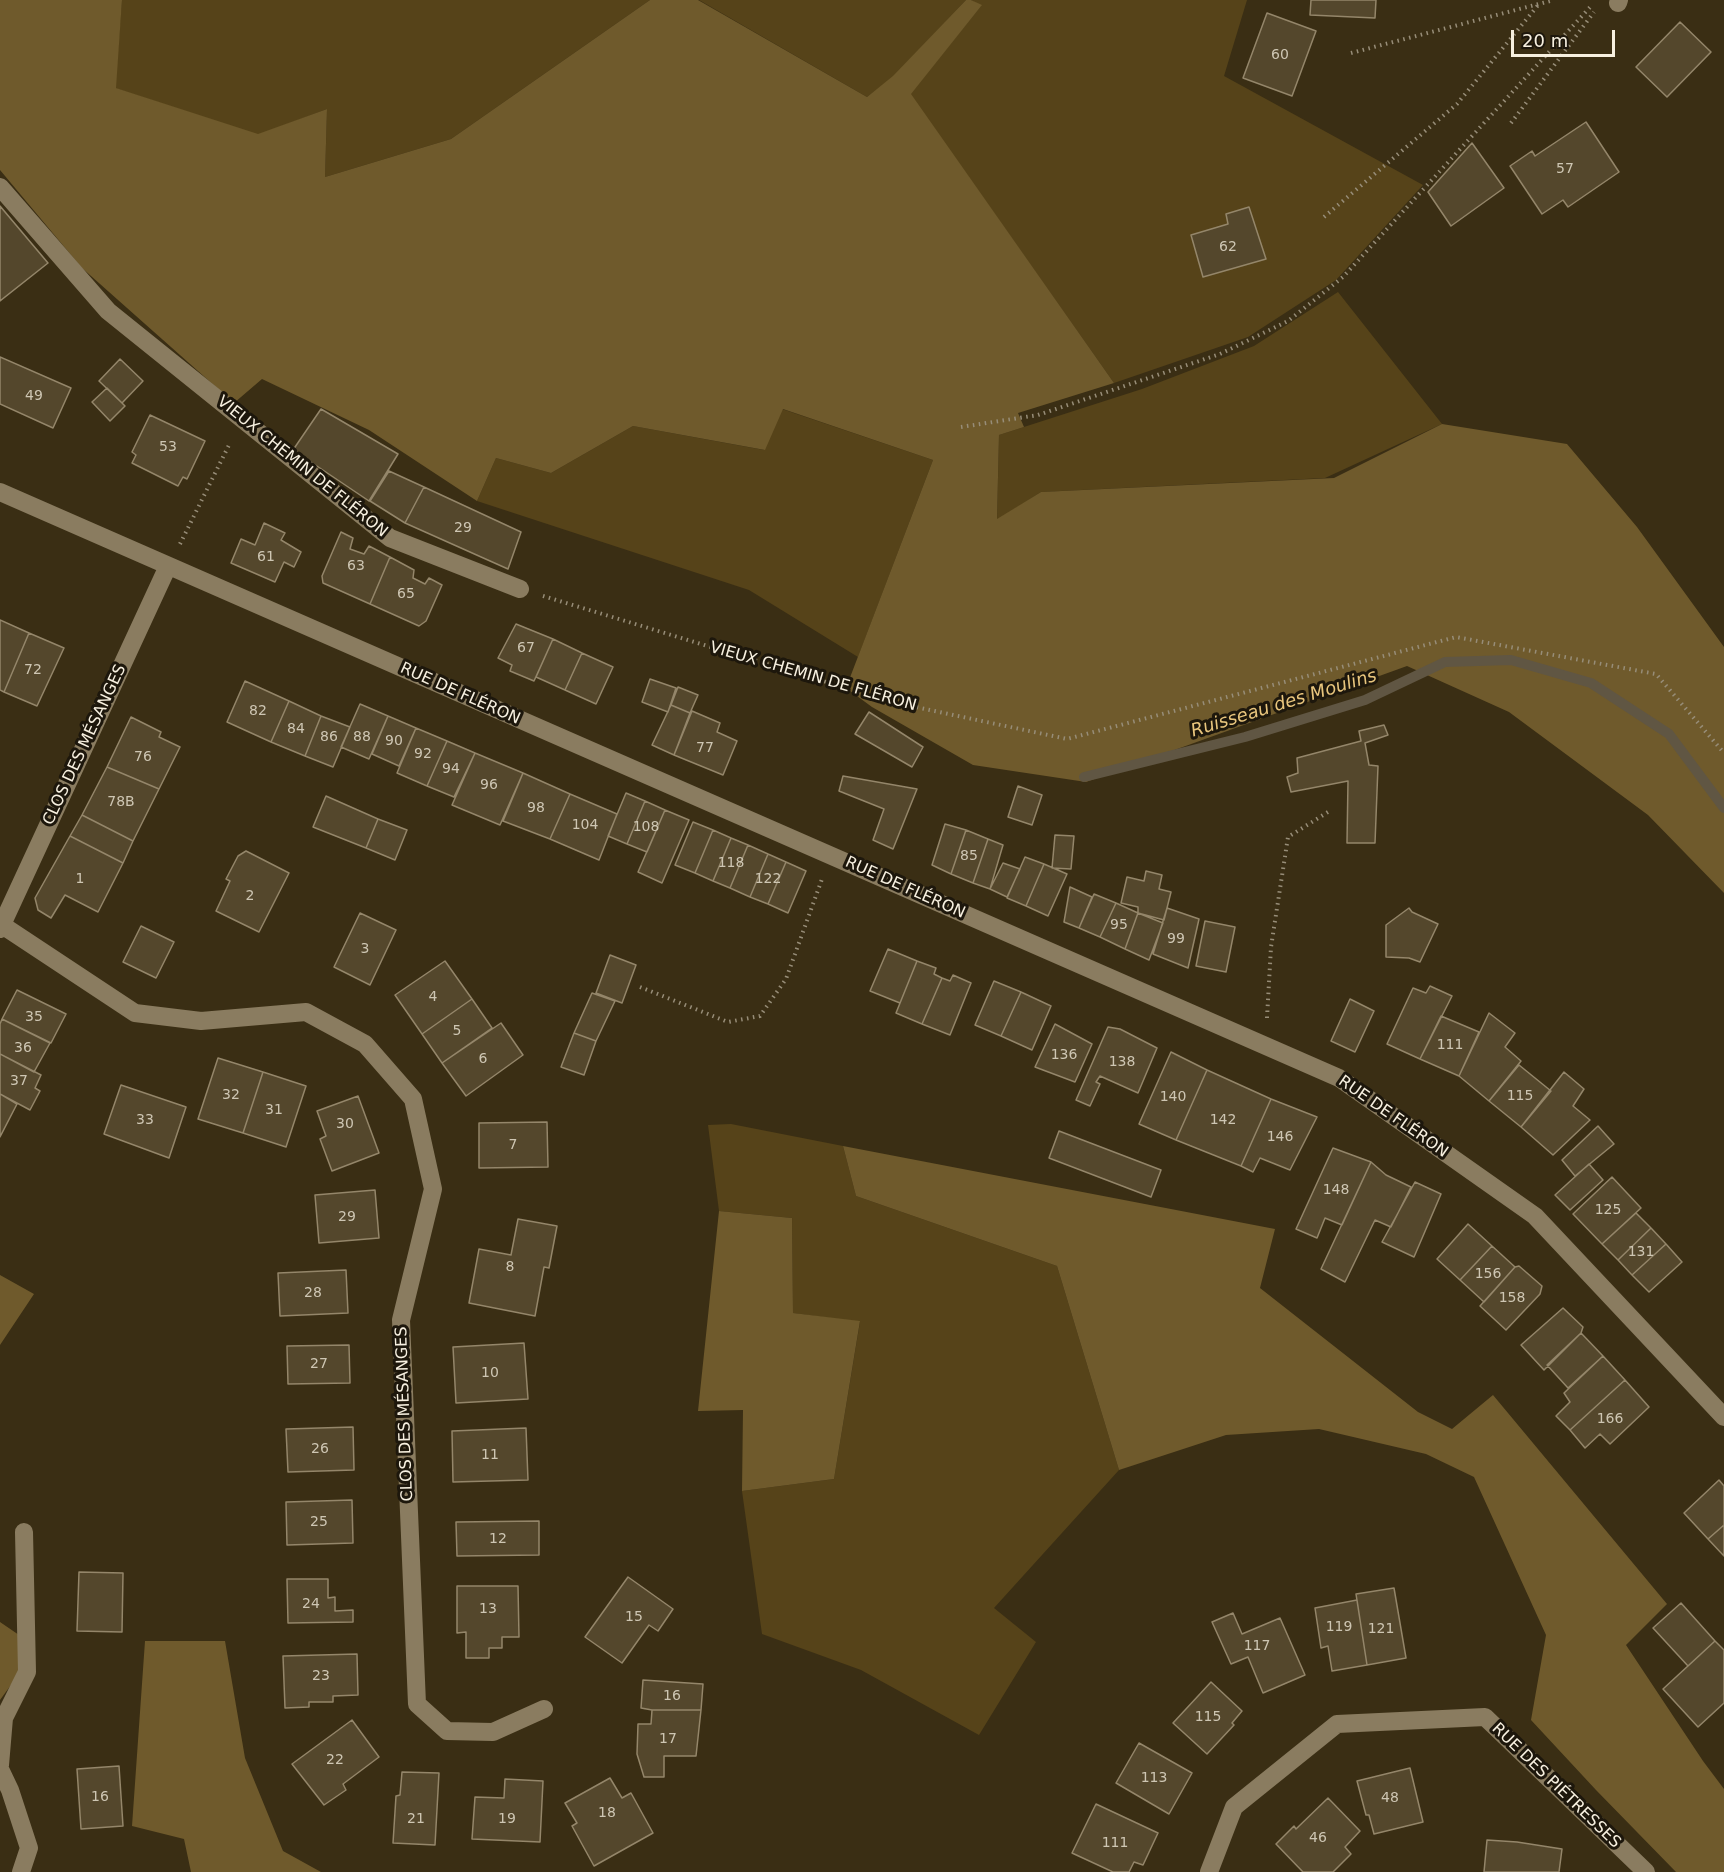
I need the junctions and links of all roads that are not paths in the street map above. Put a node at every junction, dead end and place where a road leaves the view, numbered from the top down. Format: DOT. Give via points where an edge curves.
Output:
graph roads {
  1 [pos="0,187"];
  2 [pos="0,492"];
  3 [pos="168,566"];
  4 [pos="520,589"];
  5 [pos="1,927"];
  6 [pos="1724,1417"];
  7 [pos="24,1532"];
  8 [pos="544,1710"];
  9 [pos="0,1767"];
  10 [pos="21,1872"];
  11 [pos="1209,1872"];
  12 [pos="1646,1872"];
  1 -- 4 [label="street, VIEUX CHEMIN DE FLÉRON" via="108,311 390,538"];
  2 -- 3 [label="street, RUE DE FLÉRON"];
  3 -- 5 [label="street, CLOS DES MÉSANGES"];
  3 -- 6 [label="street, RUE DE FLÉRON" via="1340,1078 1535,1216"];
  5 -- 8 [label="street, CLOS DES MÉSANGES" via="135,1013 201,1021 306,1012 365,1044 413,1099 434,1189 401,1320 417,1704 447,1731 493,1732"];
  7 -- 9 [label="street" via="27,1672 4,1718"];
  9 -- 10 [label="street" via="29,1848"];
  11 -- 12 [label="street, RUE DES PIÉTRESSES" via="1234,1807 1337,1724 1485,1717"];
}
